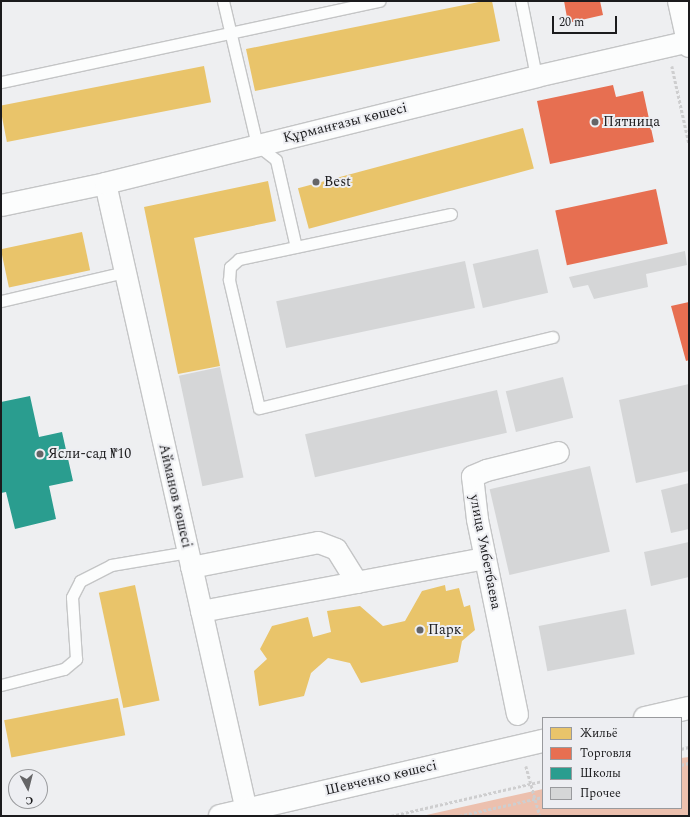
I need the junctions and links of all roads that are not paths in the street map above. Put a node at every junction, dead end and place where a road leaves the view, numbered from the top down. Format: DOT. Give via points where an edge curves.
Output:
graph roads {
  1 [pos="223,1"];
  2 [pos="379,1"];
  3 [pos="521,1"];
  4 [pos="679,1"];
  5 [pos="230,33"];
  6 [pos="689,43"];
  7 [pos="536,76"];
  8 [pos="1,82"];
  9 [pos="257,145"];
  10 [pos="105,183"];
  11 [pos="1,205"];
  12 [pos="451,214"];
  13 [pos="296,247"];
  14 [pos="125,272"];
  15 [pos="1,301"];
  16 [pos="553,337"];
  17 [pos="558,452"];
  18 [pos="485,558"];
  19 [pos="190,560"];
  20 [pos="357,582"];
  21 [pos="201,611"];
  22 [pos="1,685"];
  23 [pos="689,708"];
  24 [pos="517,714"];
  25 [pos="649,717"];
  26 [pos="542,741"];
  27 [pos="246,810"];
  28 [pos="220,816"];
  1 -- 5 [label="lane"];
  2 -- 5 [label="lane"];
  3 -- 7 [label="lane"];
  4 -- 6 [label="street"];
  5 -- 8 [label="lane"];
  5 -- 9 [label="lane"];
  6 -- 7 [label="street, Құрманғазы көшесі"];
  7 -- 9 [label="street, Құрманғазы көшесі"];
  9 -- 10 [label="street, Құрманғазы көшесі"];
  9 -- 13 [label="lane" via="276,160"];
  10 -- 11 [label="street, Құрманғазы көшесі"];
  10 -- 14 [label="street, Айманов көшесі"];
  12 -- 13 [label="lane"];
  13 -- 16 [label="lane" via="239,259 230,267 229,280 259,408"];
  14 -- 15 [label="lane"];
  14 -- 19 [label="street, Айманов көшесі"];
  17 -- 18 [label="street, улица Умбетбаева" via="486,470 472,476"];
  18 -- 20 [label="street"];
  18 -- 24 [label="street, улица Умбетбаева"];
  19 -- 20 [label="street" via="318,542 336,550"];
  19 -- 21 [label="street, Айманов көшесі"];
  19 -- 22 [label="lane" via="111,565 80,580 72,597 76,659 64,668"];
  20 -- 21 [label="street"];
  21 -- 27 [label="street, Айманов көшесі"];
  23 -- 25 [label="street"];
  26 -- 27 [label="street, Шевченко көшесі"];
  27 -- 28 [label="street, Шевченко көшесі"];
}
